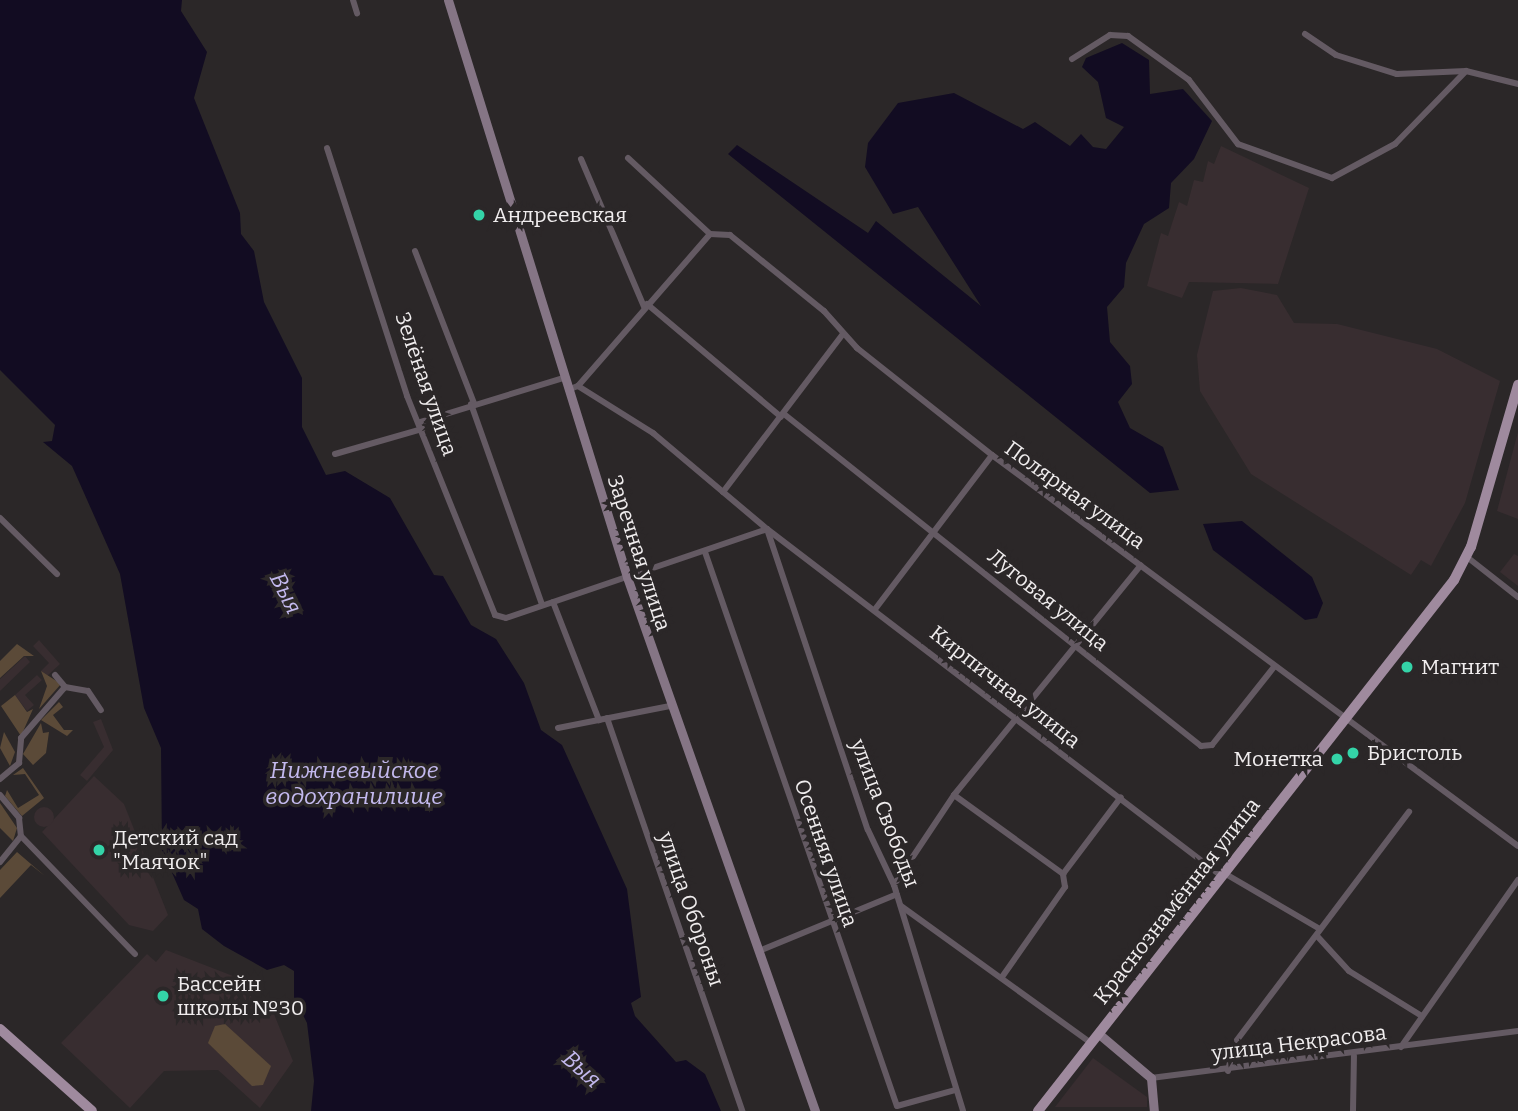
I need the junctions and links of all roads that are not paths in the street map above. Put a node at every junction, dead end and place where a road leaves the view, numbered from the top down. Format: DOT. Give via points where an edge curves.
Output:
graph roads {
  1 [pos="353,0"];
  2 [pos="448,0"];
  3 [pos="357,13"];
  4 [pos="1305,34"];
  5 [pos="1072,59"];
  6 [pos="1466,71"];
  7 [pos="1518,84"];
  8 [pos="327,148"];
  9 [pos="628,158"];
  10 [pos="581,159"];
  11 [pos="710,234"];
  12 [pos="415,251"];
  13 [pos="646,305"];
  14 [pos="842,334"];
  15 [pos="566,377"];
  16 [pos="1518,385"];
  17 [pos="574,387"];
  18 [pos="472,403"];
  19 [pos="782,415"];
  20 [pos="421,426"];
  21 [pos="335,454"];
  22 [pos="992,455"];
  23 [pos="723,492"];
  24 [pos="0,518"];
  25 [pos="767,528"];
  26 [pos="936,532"];
  27 [pos="705,552"];
  28 [pos="1467,557"];
  29 [pos="1141,565"];
  30 [pos="57,574"];
  31 [pos="627,577"];
  32 [pos="1518,597"];
  33 [pos="553,602"];
  34 [pos="542,605"];
  35 [pos="877,608"];
  36 [pos="1077,645"];
  37 [pos="1274,667"];
  38 [pos="55,675"];
  39 [pos="65,687"];
  40 [pos="670,706"];
  41 [pos="101,710"];
  42 [pos="607,718"];
  43 [pos="1014,719"];
  44 [pos="599,720"];
  45 [pos="1342,720"];
  46 [pos="558,728"];
  47 [pos="0,779"];
  48 [pos="0,795"];
  49 [pos="954,795"];
  50 [pos="1121,797"];
  51 [pos="1409,813"];
  52 [pos="21,836"];
  53 [pos="1517,848"];
  54 [pos="0,862"];
  55 [pos="1063,874"];
  56 [pos="1221,874"];
  57 [pos="1518,880"];
  58 [pos="894,884"];
  59 [pos="897,894"];
  60 [pos="901,906"];
  61 [pos="830,921"];
  62 [pos="1319,933"];
  63 [pos="759,951"];
  64 [pos="135,954"];
  65 [pos="1002,976"];
  66 [pos="1422,1016"];
  67 [pos="0,1029"];
  68 [pos="1518,1031"];
  69 [pos="1099,1034"];
  70 [pos="1091,1042"];
  71 [pos="1401,1047"];
  72 [pos="1353,1055"];
  73 [pos="1227,1071"];
  74 [pos="1151,1078"];
  75 [pos="955,1090"];
  76 [pos="92,1111"];
  77 [pos="742,1111"];
  78 [pos="815,1111"];
  79 [pos="963,1111"];
  80 [pos="1038,1111"];
  81 [pos="1154,1111"];
  82 [pos="1353,1111"];
  1 -- 3 [label="street"];
  2 -- 15 [label="street, Заречная улица"];
  4 -- 6 [label="street" via="1336,55 1398,74"];
  5 -- 6 [label="street" via="1110,35 1128,36 1189,80 1238,144 1332,178 1395,145"];
  6 -- 7 [label="street"];
  8 -- 20 [label="street, Зелёная улица"];
  9 -- 11 [label="street, Полярная улица"];
  10 -- 13 [label="street, Луговая улица"];
  11 -- 13 [label="street"];
  11 -- 14 [label="street, Полярная улица" via="730,235 824,311"];
  12 -- 18 [label="street"];
  13 -- 17 [label="street"];
  13 -- 19 [label="street, Луговая улица"];
  14 -- 19 [label="street"];
  14 -- 22 [label="street, Полярная улица"];
  15 -- 17 [label="street, Заречная улица"];
  15 -- 18 [label="street"];
  16 -- 28 [label="main road, Краснознамённая улица"];
  17 -- 23 [label="street, Кирпичная улица" via="653,433"];
  17 -- 31 [label="street, Заречная улица"];
  18 -- 20 [label="street"];
  18 -- 34 [label="street"];
  19 -- 23 [label="street"];
  19 -- 26 [label="street, Луговая улица"];
  20 -- 21 [label="street"];
  20 -- 34 [label="street, Зелёная улица" via="485,603 506,618"];
  22 -- 26 [label="street"];
  22 -- 29 [label="street, Полярная улица"];
  23 -- 25 [label="street, Кирпичная улица"];
  24 -- 30 [label="street"];
  25 -- 27 [label="street"];
  25 -- 35 [label="street, Кирпичная улица"];
  25 -- 58 [label="street, улица Свободы" via="869,830"];
  26 -- 35 [label="street"];
  26 -- 36 [label="street, Луговая улица"];
  27 -- 31 [label="street"];
  27 -- 61 [label="street, Осенняя улица"];
  28 -- 32 [label="street"];
  28 -- 45 [label="main road, Краснознамённая улица"];
  29 -- 36 [label="street"];
  29 -- 37 [label="street, Полярная улица"];
  31 -- 33 [label="street"];
  31 -- 40 [label="street, Заречная улица"];
  33 -- 34 [label="street"];
  33 -- 44 [label="street"];
  35 -- 43 [label="street, Кирпичная улица"];
  36 -- 37 [label="street, Луговая улица" via="1207,748"];
  36 -- 43 [label="street"];
  37 -- 45 [label="street, Полярная улица"];
  38 -- 39 [label="street"];
  39 -- 41 [label="street" via="88,691"];
  39 -- 47 [label="street" via="20,738 19,764"];
  40 -- 42 [label="street"];
  40 -- 63 [label="street, Заречная улица"];
  42 -- 44 [label="street"];
  42 -- 77 [label="street, улица Обороны"];
  43 -- 49 [label="street"];
  43 -- 50 [label="street, Кирпичная улица"];
  44 -- 46 [label="street"];
  45 -- 53 [label="street, Полярная улица"];
  45 -- 56 [label="main road, Краснознамённая улица"];
  48 -- 52 [label="street" via="19,818"];
  49 -- 55 [label="street"];
  49 -- 58 [label="street"];
  50 -- 55 [label="street"];
  50 -- 56 [label="street, Кирпичная улица"];
  51 -- 62 [label="street"];
  52 -- 54 [label="street"];
  52 -- 64 [label="street"];
  55 -- 65 [label="street" via="1065,887"];
  56 -- 62 [label="street, Кирпичная улица"];
  56 -- 69 [label="main road, Краснознамённая улица"];
  57 -- 66 [label="street"];
  58 -- 59 [label="street, улица Свободы"];
  59 -- 60 [label="street, улица Свободы"];
  59 -- 61 [label="street"];
  60 -- 65 [label="street"];
  60 -- 75 [label="street, улица Свободы"];
  61 -- 63 [label="street"];
  61 -- 75 [label="street, Осенняя улица" via="897,1106"];
  62 -- 66 [label="street, Кирпичная улица" via="1349,971"];
  62 -- 73 [label="street" via="1234,1044"];
  63 -- 78 [label="street, Заречная улица"];
  65 -- 70 [label="street"];
  66 -- 71 [label="street"];
  67 -- 76 [label="main road"];
  68 -- 71 [label="street, улица Некрасова"];
  69 -- 70 [label="main road, Краснознамённая улица"];
  69 -- 74 [label="street"];
  70 -- 80 [label="main road, Краснознамённая улица"];
  71 -- 72 [label="street, улица Некрасова"];
  72 -- 73 [label="street, улица Некрасова"];
  72 -- 82 [label="street"];
  73 -- 74 [label="street, улица Некрасова"];
  74 -- 81 [label="street"];
  75 -- 79 [label="street, улица Свободы"];
}
